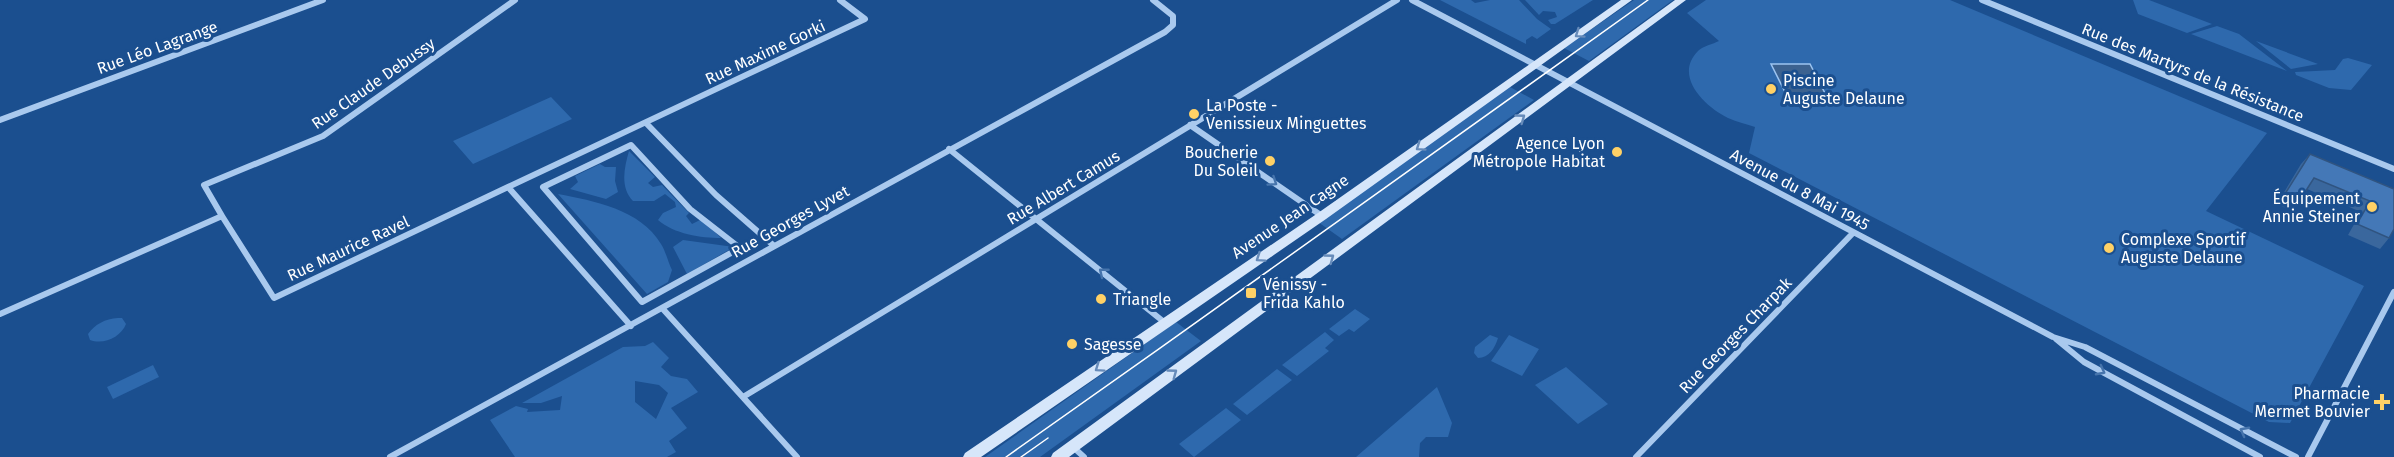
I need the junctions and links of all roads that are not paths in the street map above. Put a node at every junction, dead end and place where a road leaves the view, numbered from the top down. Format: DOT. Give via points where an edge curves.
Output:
graph roads {
  1 [pos="323,0"];
  2 [pos="515,0"];
  3 [pos="840,0"];
  4 [pos="1153,0"];
  5 [pos="1397,0"];
  6 [pos="1412,0"];
  7 [pos="1627,0"];
  8 [pos="1681,0"];
  9 [pos="1982,0"];
  10 [pos="1534,66"];
  11 [pos="1568,84"];
  12 [pos="0,120"];
  13 [pos="646,123"];
  14 [pos="1190,125"];
  15 [pos="949,149"];
  16 [pos="2394,169"];
  17 [pos="508,187"];
  18 [pos="222,216"];
  19 [pos="1322,216"];
  20 [pos="1037,218"];
  21 [pos="1853,233"];
  22 [pos="773,245"];
  23 [pos="2394,292"];
  24 [pos="642,302"];
  25 [pos="662,308"];
  26 [pos="0,314"];
  27 [pos="1164,322"];
  28 [pos="631,326"];
  29 [pos="2053,337"];
  30 [pos="743,397"];
  31 [pos="1073,446"];
  32 [pos="390,457"];
  33 [pos="797,457"];
  34 [pos="970,457"];
  35 [pos="1058,457"];
  36 [pos="1083,457"];
  37 [pos="1636,457"];
  38 [pos="2260,457"];
  39 [pos="2296,457"];
  40 [pos="2308,457"];
  1 -- 12 [label="street, Rue Léo Lagrange"];
  2 -- 18 [label="street, Rue Claude Debussy" via="323,136 204,186"];
  3 -- 13 [label="street, Rue Maxime Gorki" via="865,19"];
  4 -- 15 [label="street, Rue Georges Lyvet" via="1173,16 1173,25 1165,32"];
  5 -- 14 [label="street, Rue Albert Camus"];
  6 -- 10 [label="street, Avenue du 8 Mai 1945"];
  7 -- 10 [label="street, Avenue Jean Cagne, one-way"];
  8 -- 11 [label="street"];
  9 -- 16 [label="street, Rue des Martyrs de la Résistance"];
  10 -- 11 [label="street, Avenue du 8 Mai 1945"];
  10 -- 19 [label="street, Avenue Jean Cagne, one-way"];
  11 -- 21 [label="street, Avenue du 8 Mai 1945"];
  31 -- 11 [label="street, one-way"];
  13 -- 17 [label="street, Rue Maxime Gorki"];
  13 -- 22 [label="street" via="716,195"];
  14 -- 19 [label="street, one-way"];
  14 -- 20 [label="street, Rue Albert Camus"];
  15 -- 20 [label="street"];
  15 -- 22 [label="street, Rue Georges Lyvet"];
  17 -- 18 [label="street, Rue Maurice Ravel" via="274,298"];
  17 -- 28 [label="street"];
  18 -- 26 [label="street"];
  19 -- 27 [label="street, Avenue Jean Cagne, one-way"];
  27 -- 20 [label="street, one-way"];
  20 -- 30 [label="street, Rue Albert Camus"];
  21 -- 29 [label="street, Avenue du 8 Mai 1945"];
  21 -- 37 [label="street, Rue Georges Charpak"];
  22 -- 25 [label="street, Rue Georges Lyvet"];
  23 -- 40 [label="street"];
  24 -- 24 [label="street" via="543,187 631,145 690,209 740,248"];
  25 -- 28 [label="street, Rue Georges Lyvet"];
  25 -- 30 [label="street"];
  27 -- 34 [label="street, Avenue Jean Cagne, one-way"];
  28 -- 32 [label="street, Rue Georges Lyvet"];
  29 -- 38 [label="street, Avenue du 8 Mai 1945, one-way" via="2084,362"];
  39 -- 29 [label="street, Avenue du 8 Mai 1945, one-way" via="2085,347"];
  30 -- 33 [label="street"];
  31 -- 35 [label="street"];
  31 -- 36 [label="street"];
}
